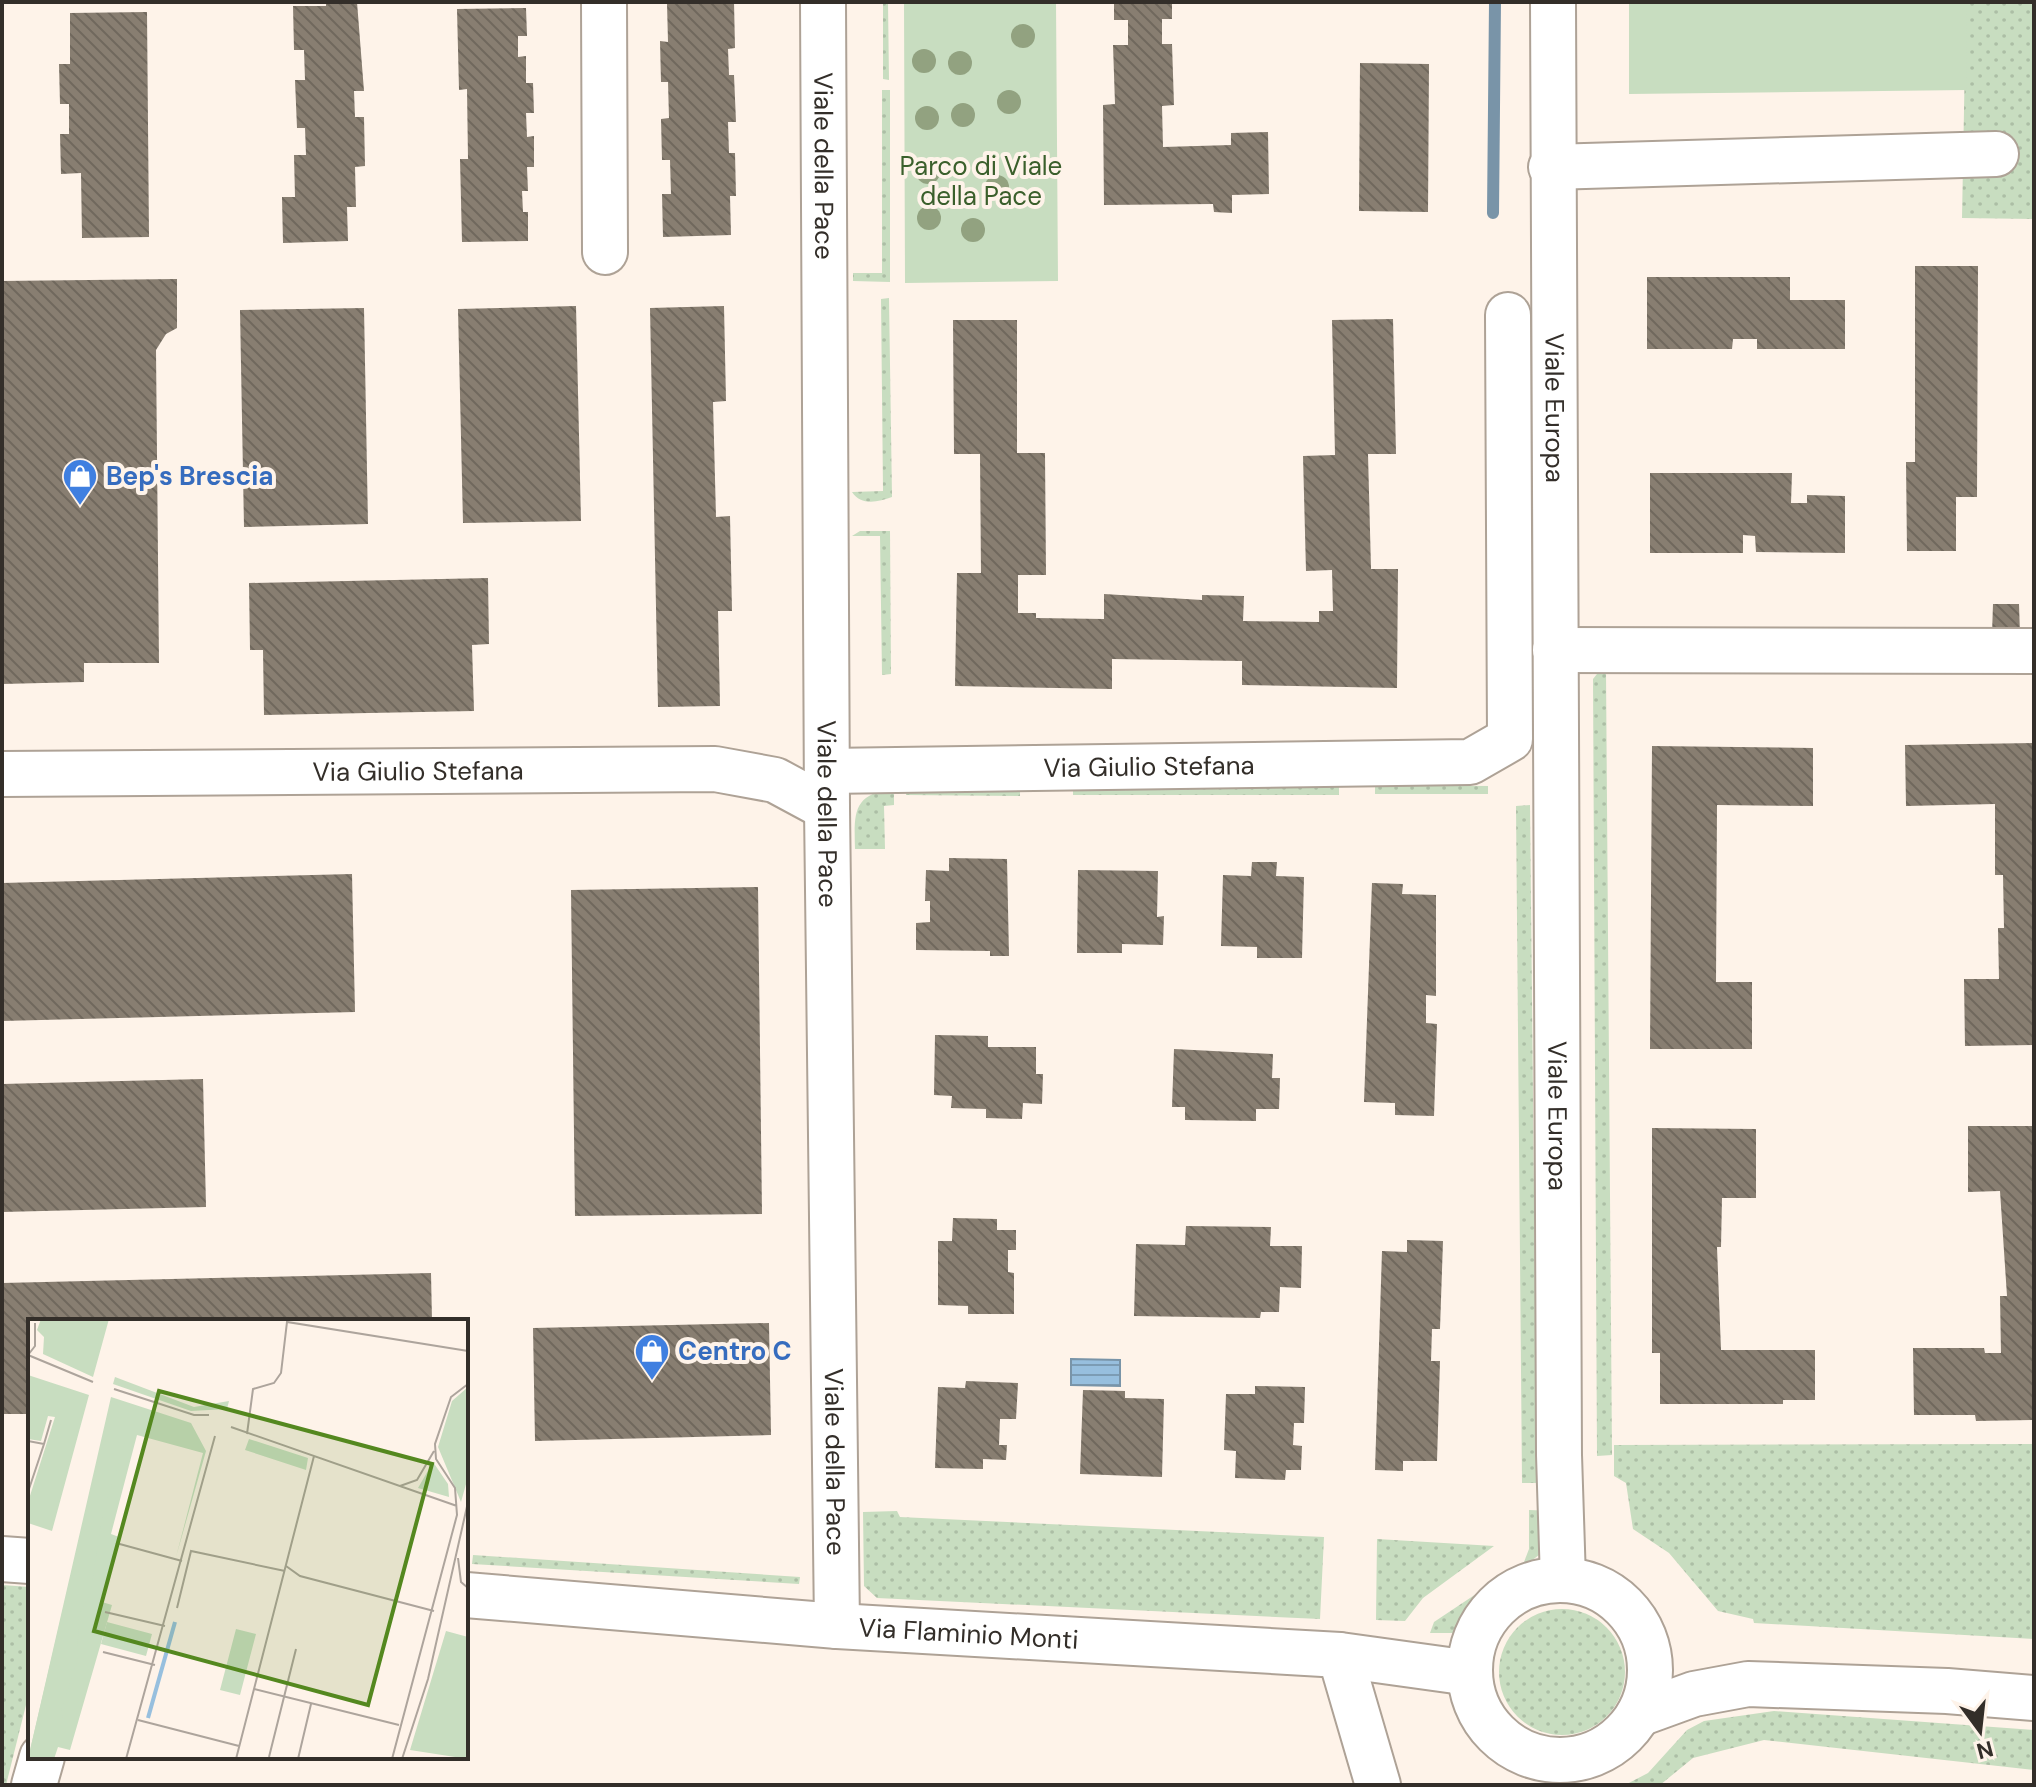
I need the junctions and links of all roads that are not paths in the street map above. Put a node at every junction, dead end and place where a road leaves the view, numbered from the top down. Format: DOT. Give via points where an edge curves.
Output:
graph roads {
  1 [pos="604,2"];
  2 [pos="823,2"];
  3 [pos="1553,2"];
  4 [pos="1996,154"];
  5 [pos="1551,167"];
  6 [pos="605,252"];
  7 [pos="1508,315"];
  8 [pos="1555,650"];
  9 [pos="2034,651"];
  10 [pos="1470,762"];
  11 [pos="2,774"];
  12 [pos="827,790"];
  13 [pos="2,1559"];
  14 [pos="28,1561"];
  15 [pos="1563,1580"];
  16 [pos="468,1595"];
  17 [pos="837,1626"];
  18 [pos="1647,1644"];
  19 [pos="1340,1655"];
  20 [pos="1470,1673"];
  21 [pos="1748,1684"];
  22 [pos="2034,1698"];
  23 [pos="1639,1714"];
  24 [pos="41,1759"];
  25 [pos="34,1785"];
  26 [pos="1378,1785"];
  1 -- 6 [label="street"];
  2 -- 12 [label="street, Viale della Pace"];
  3 -- 5 [label="street, Viale Europa"];
  4 -- 5 [label="street"];
  5 -- 8 [label="street, Viale Europa"];
  7 -- 10 [label="street, Viale Europa" via="1510,739"];
  8 -- 9 [label="street"];
  8 -- 15 [label="street, Viale Europa"];
  10 -- 12 [label="street, Via Giulio Stefana"];
  11 -- 12 [label="street, Via Giulio Stefana" via="715,769"];
  12 -- 17 [label="street, Viale della Pace"];
  13 -- 14 [label="street"];
  15 -- 18 [label="street" via="1586,1584 1624,1606"];
  15 -- 20 [label="street" via="1539,1582 1496,1606 1481,1626"];
  16 -- 17 [label="street, Via Flaminio Monti"];
  17 -- 19 [label="street, Via Flaminio Monti"];
  18 -- 21 [label="street"];
  18 -- 23 [label="street" via="1651,1668"];
  19 -- 20 [label="street, Via Flaminio Monti"];
  19 -- 26 [label="street"];
  20 -- 23 [label="street" via="1474,1699 1486,1722 1504,1741 1539,1757 1578,1759 1603,1750 1624,1735"];
  21 -- 22 [label="street"];
  21 -- 23 [label="street" via="1694,1694"];
  24 -- 25 [label="street"];
}
